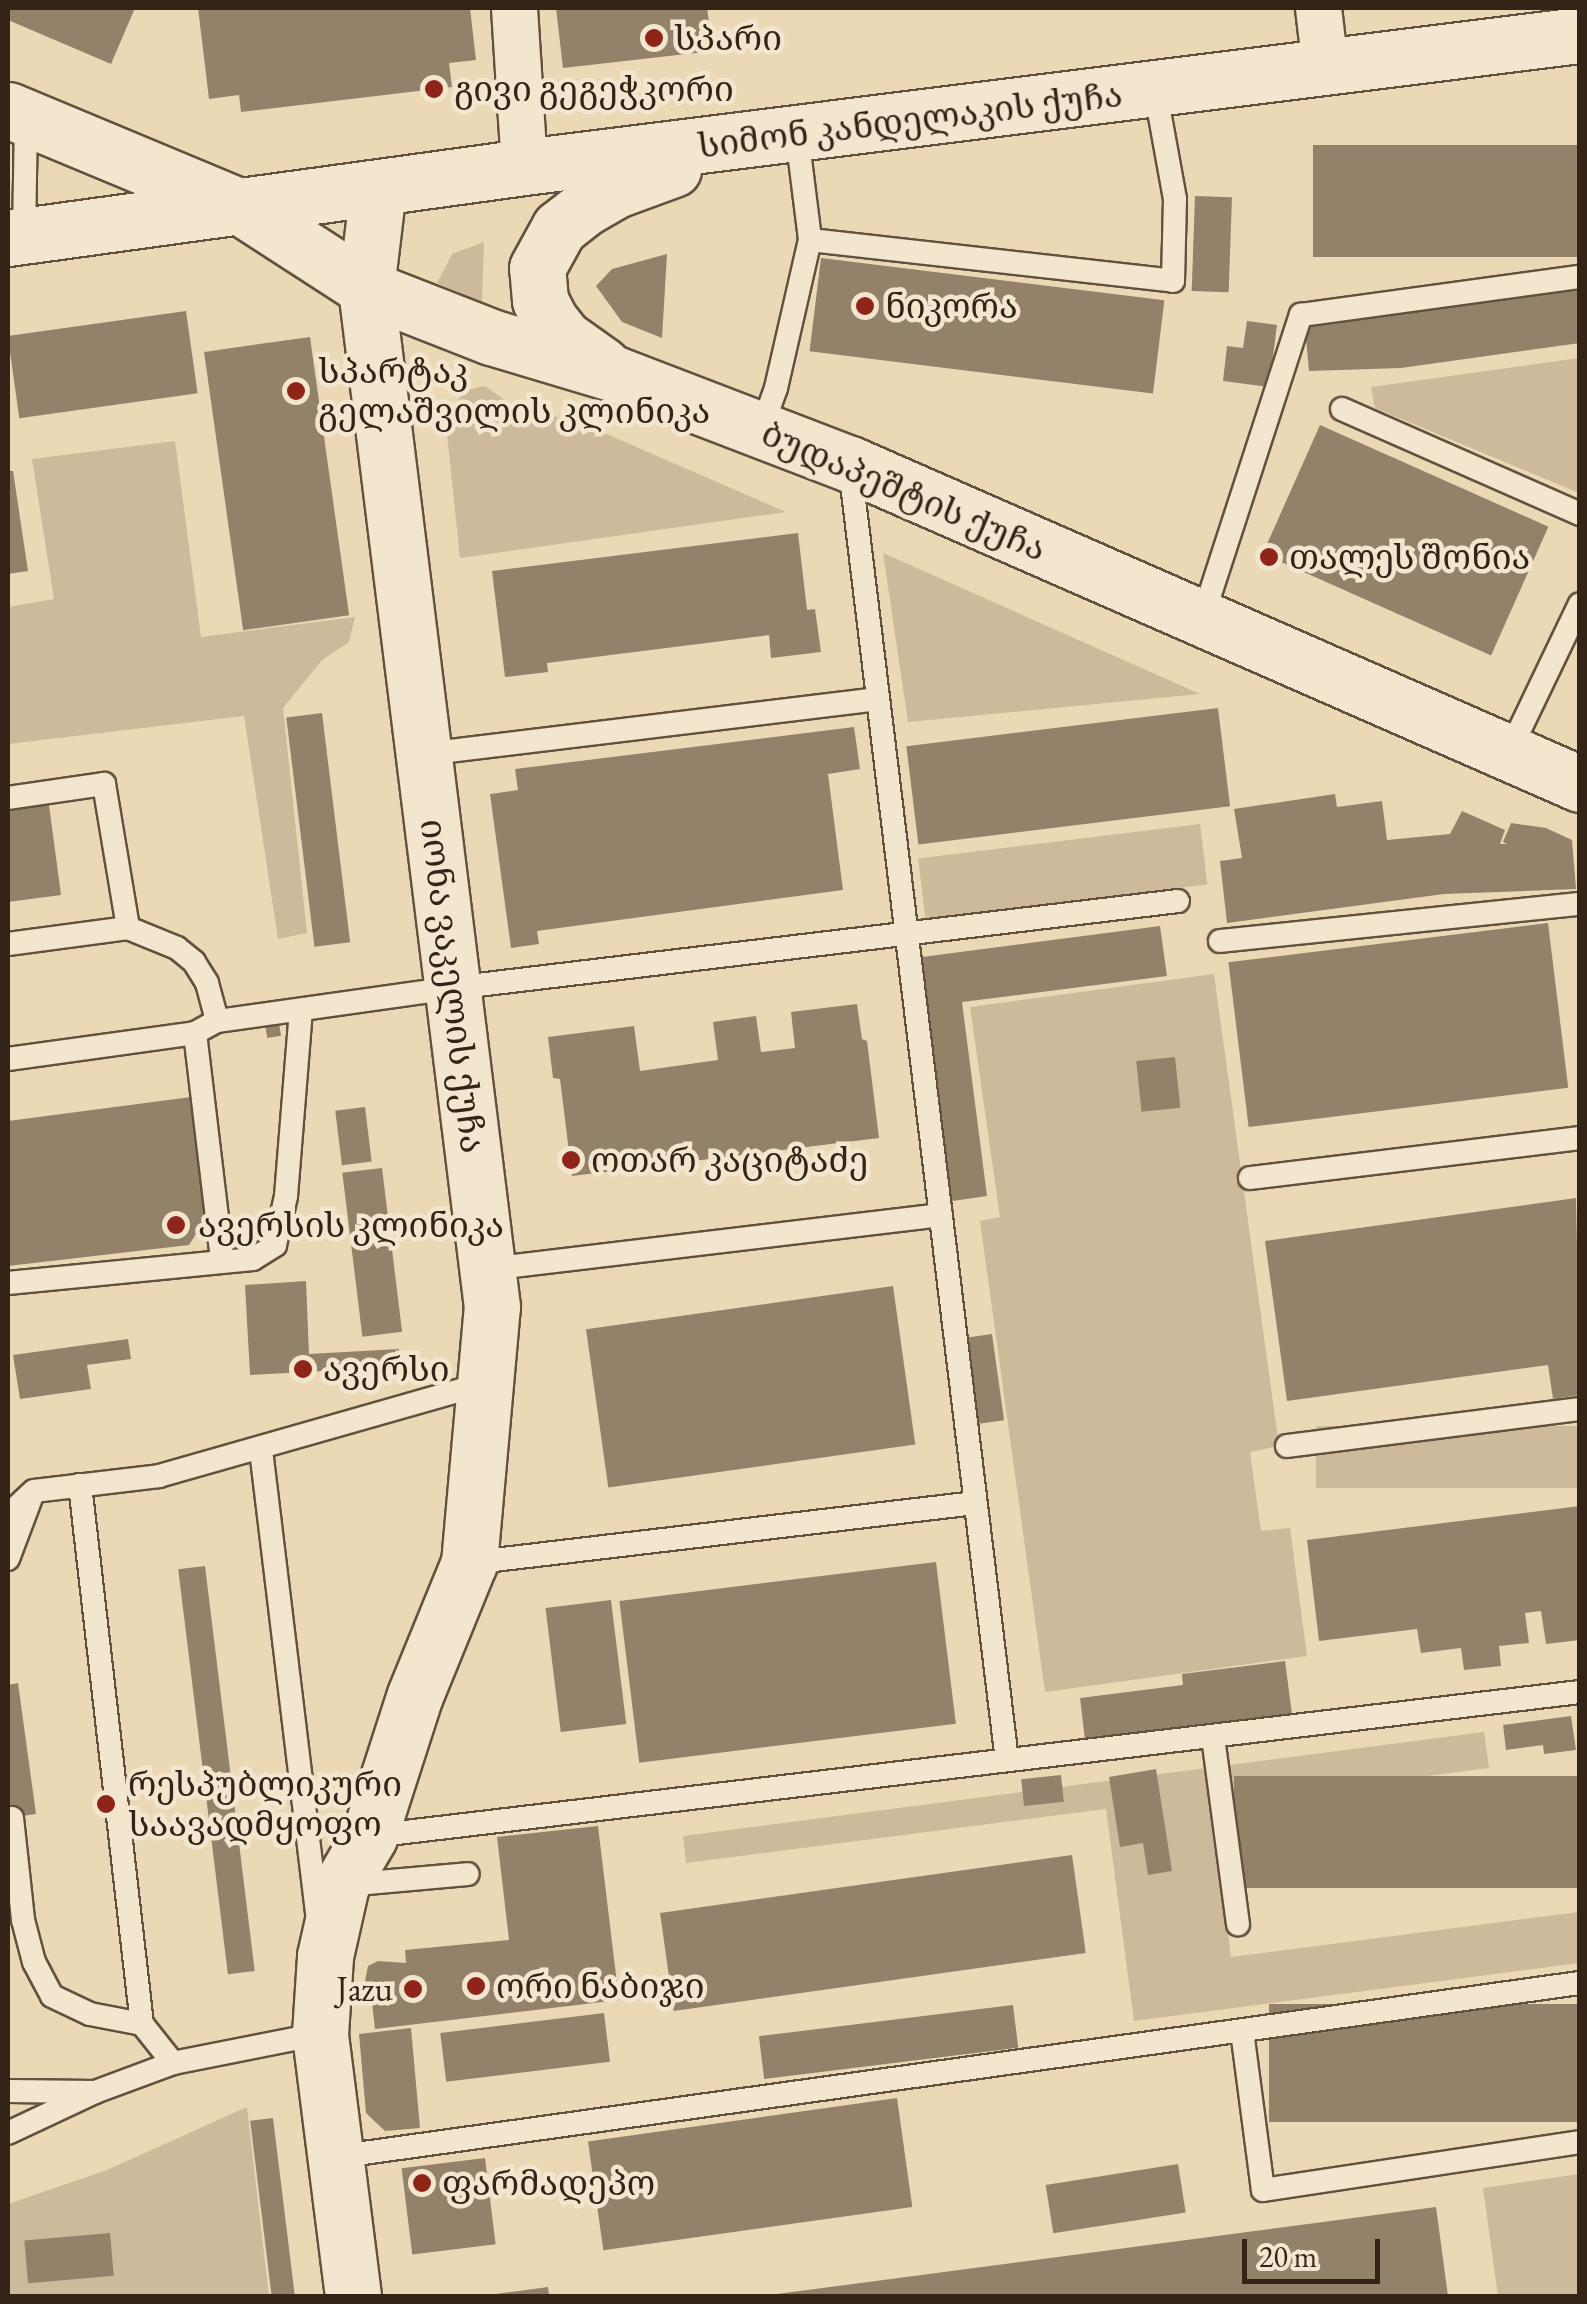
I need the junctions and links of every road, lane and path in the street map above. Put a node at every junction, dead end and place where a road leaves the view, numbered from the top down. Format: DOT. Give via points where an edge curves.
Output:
graph roads {
  1 [pos="514,8"];
  2 [pos="1318,8"];
  3 [pos="1580,34"];
  4 [pos="1325,67"];
  5 [pos="1155,89"];
  6 [pos="16,114"];
  7 [pos="772,138"];
  8 [pos="524,166"];
  9 [pos="378,190"];
  10 [pos="240,207"];
  11 [pos="16,236"];
  12 [pos="810,240"];
  13 [pos="1580,277"];
  14 [pos="366,288"];
  15 [pos="615,374"];
  16 [pos="1342,410"];
  17 [pos="761,430"];
  18 [pos="850,464"];
  19 [pos="1580,514"];
  20 [pos="1580,604"];
  21 [pos="1202,619"];
  22 [pos="878,699"];
  23 [pos="424,754"];
  24 [pos="1508,754"];
  25 [pos="1580,784"];
  26 [pos="8,798"];
  27 [pos="1178,901"];
  28 [pos="1580,904"];
  29 [pos="128,928"];
  30 [pos="906,934"];
  31 [pos="1220,941"];
  32 [pos="8,944"];
  33 [pos="454,988"];
  34 [pos="301,1011"];
  35 [pos="216,1021"];
  36 [pos="195,1033"];
  37 [pos="8,1059"];
  38 [pos="1580,1138"];
  39 [pos="1250,1178"];
  40 [pos="941,1215"];
  41 [pos="222,1260"];
  42 [pos="488,1269"];
  43 [pos="8,1283"];
  44 [pos="488,1383"];
  45 [pos="1580,1408"];
  46 [pos="1288,1446"];
  47 [pos="260,1450"];
  48 [pos="80,1485"];
  49 [pos="34,1492"];
  50 [pos="975,1503"];
  51 [pos="8,1514"];
  52 [pos="8,1559"];
  53 [pos="470,1563"];
  54 [pos="1580,1692"];
  55 [pos="1213,1736"];
  56 [pos="1006,1760"];
  57 [pos="12,1818"];
  58 [pos="369,1836"];
  59 [pos="468,1874"];
  60 [pos="341,1886"];
  61 [pos="1238,1924"];
  62 [pos="325,1956"];
  63 [pos="1580,1983"];
  64 [pos="142,2024"];
  65 [pos="1242,2030"];
  66 [pos="320,2034"];
  67 [pos="172,2063"];
  68 [pos="8,2091"];
  69 [pos="95,2092"];
  70 [pos="8,2132"];
  71 [pos="1580,2142"];
  72 [pos="335,2157"];
  73 [pos="353,2296"];
  1 -- 8 [label="street"];
  2 -- 4 [label="street"];
  3 -- 4 [label="main road, სიმონ კანდელაკის ქუჩა"];
  4 -- 5 [label="main road, სიმონ კანდელაკის ქუჩა"];
  5 -- 7 [label="main road, სიმონ კანდელაკის ქუჩა"];
  5 -- 12 [label="lane" via="1175,200 1173,281"];
  6 -- 10 [label="main road, ბუდაპეშტის ქუჩა"];
  6 -- 11 [label="lane"];
  7 -- 8 [label="main road, სიმონ კანდელაკის ქუჩა"];
  7 -- 12 [label="lane"];
  7 -- 15 [label="main road" via="616,190 559,228 544,250 538,285 550,320"];
  8 -- 9 [label="main road, სიმონ კანდელაკის ქუჩა"];
  9 -- 10 [label="main road, სიმონ კანდელაკის ქუჩა"];
  9 -- 14 [label="main road, იონა ვაკელის ქუჩა"];
  10 -- 11 [label="main road, სიმონ კანდელაკის ქუჩა"];
  10 -- 14 [label="main road, ბუდაპეშტის ქუჩა"];
  12 -- 17 [label="lane"];
  13 -- 21 [label="lane" via="1300,316"];
  14 -- 15 [label="main road, ბუდაპეშტის ქუჩა" via="491,337"];
  14 -- 23 [label="main road, იონა ვაკელის ქუჩა"];
  15 -- 17 [label="main road, ბუდაპეშტის ქუჩა"];
  16 -- 19 [label="lane"];
  17 -- 18 [label="main road, ბუდაპეშტის ქუჩა"];
  18 -- 21 [label="main road, ბუდაპეშტის ქუჩა"];
  18 -- 22 [label="lane"];
  20 -- 24 [label="lane"];
  21 -- 24 [label="main road, ბუდაპეშტის ქუჩა"];
  22 -- 23 [label="lane"];
  22 -- 30 [label="lane"];
  23 -- 33 [label="main road, იონა ვაკელის ქუჩა"];
  24 -- 25 [label="main road, ბუდაპეშტის ქუჩა"];
  26 -- 29 [label="lane" via="104,784"];
  27 -- 30 [label="lane"];
  28 -- 31 [label="lane"];
  29 -- 32 [label="lane"];
  29 -- 35 [label="lane" via="194,962 208,983"];
  30 -- 33 [label="lane"];
  30 -- 40 [label="lane"];
  33 -- 34 [label="lane"];
  33 -- 42 [label="main road, იონა ვაკელის ქუჩა"];
  34 -- 35 [label="lane"];
  34 -- 41 [label="lane" via="282,1225 275,1245 252,1258"];
  35 -- 36 [label="lane"];
  36 -- 37 [label="lane"];
  36 -- 41 [label="lane"];
  38 -- 39 [label="lane"];
  40 -- 42 [label="lane"];
  40 -- 50 [label="lane"];
  41 -- 43 [label="lane"];
  42 -- 44 [label="main road, იონა ვაკელის ქუჩა"];
  44 -- 47 [label="lane"];
  44 -- 53 [label="main road, იონა ვაკელის ქუჩა"];
  45 -- 46 [label="lane"];
  47 -- 48 [label="lane" via="159,1476"];
  47 -- 62 [label="lane"];
  48 -- 49 [label="lane"];
  48 -- 64 [label="lane"];
  49 -- 51 [label="lane"];
  49 -- 52 [label="lane"];
  50 -- 53 [label="lane"];
  50 -- 56 [label="lane"];
  53 -- 58 [label="main road, იონა ვაკელის ქუჩა" via="415,1695"];
  54 -- 55 [label="lane"];
  55 -- 56 [label="lane"];
  55 -- 61 [label="lane"];
  56 -- 58 [label="lane"];
  57 -- 64 [label="lane" via="23,1920 52,1996 90,2014"];
  58 -- 60 [label="main road, იონა ვაკელის ქუჩა"];
  59 -- 60 [label="lane"];
  60 -- 62 [label="main road, იონა ვაკელის ქუჩა"];
  62 -- 66 [label="main road, იონა ვაკელის ქუჩა"];
  63 -- 65 [label="lane"];
  64 -- 67 [label="lane"];
  65 -- 71 [label="lane" via="1263,2190"];
  65 -- 72 [label="lane"];
  66 -- 67 [label="lane"];
  66 -- 72 [label="main road, იონა ვაკელის ქუჩა"];
  67 -- 69 [label="lane"];
  68 -- 69 [label="lane"];
  69 -- 70 [label="lane"];
  72 -- 73 [label="main road, იონა ვაკელის ქუჩა"];
}
